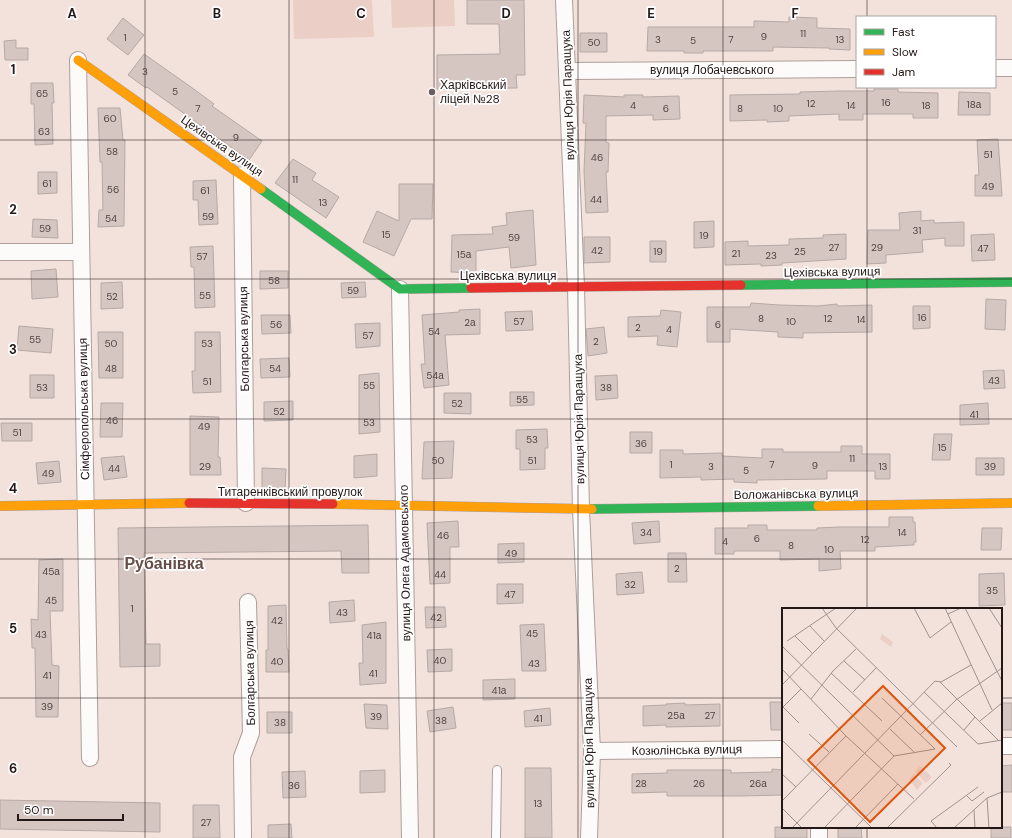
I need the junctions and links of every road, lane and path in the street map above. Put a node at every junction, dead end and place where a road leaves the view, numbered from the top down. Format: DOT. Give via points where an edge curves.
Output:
graph roads {
  1 [pos="564,0"];
  2 [pos="78,60"];
  3 [pos="996,68"];
  4 [pos="1012,68"];
  5 [pos="856,69"];
  6 [pos="567,71"];
  7 [pos="242,175"];
  8 [pos="0,252"];
  9 [pos="81,252"];
  10 [pos="1012,282"];
  11 [pos="576,287"];
  12 [pos="400,289"];
  13 [pos="246,503"];
  14 [pos="1012,503"];
  15 [pos="85,504"];
  16 [pos="403,505"];
  17 [pos="0,506"];
  18 [pos="581,509"];
  19 [pos="248,602"];
  20 [pos="782,749"];
  21 [pos="592,751"];
  22 [pos="90,758"];
  23 [pos="497,770"];
  24 [pos="243,838"];
  25 [pos="410,838"];
  26 [pos="496,838"];
  27 [pos="590,838"];
  1 -- 6 [label="street, вулиця Юрія Паращука"];
  2 -- 7 [label="street, Цехівська вулиця"];
  2 -- 9 [label="street, Сімферопольська вулиця"];
  3 -- 4 [label="street"];
  5 -- 6 [label="street, вулиця Лобачевського"];
  6 -- 11 [label="street, вулиця Юрія Паращука"];
  7 -- 12 [label="street, Цехівська вулиця"];
  7 -- 13 [label="street, Болгарська вулиця"];
  8 -- 9 [label="street"];
  9 -- 15 [label="street, Сімферопольська вулиця"];
  10 -- 11 [label="street, Цехівська вулиця"];
  11 -- 12 [label="street, Цехівська вулиця"];
  11 -- 18 [label="street, вулиця Юрія Паращука"];
  12 -- 16 [label="street, вулиця Олега Адамовського"];
  13 -- 15 [label="street, Титаренківський провулок"];
  13 -- 16 [label="street, Титаренківський провулок"];
  14 -- 18 [label="street, Воложанівська вулиця"];
  15 -- 17 [label="street, Титаренківський провулок"];
  15 -- 22 [label="street, Сімферопольська вулиця"];
  16 -- 18 [label="street, Титаренківський провулок"];
  16 -- 25 [label="street, вулиця Олега Адамовського"];
  18 -- 21 [label="street, вулиця Юрія Паращука"];
  19 -- 24 [label="street, Болгарська вулиця" via="251,732 242,756"];
  20 -- 21 [label="street, Козюлінська вулиця"];
  21 -- 27 [label="street, вулиця Юрія Паращука"];
  23 -- 26 [label="lane"];
}
